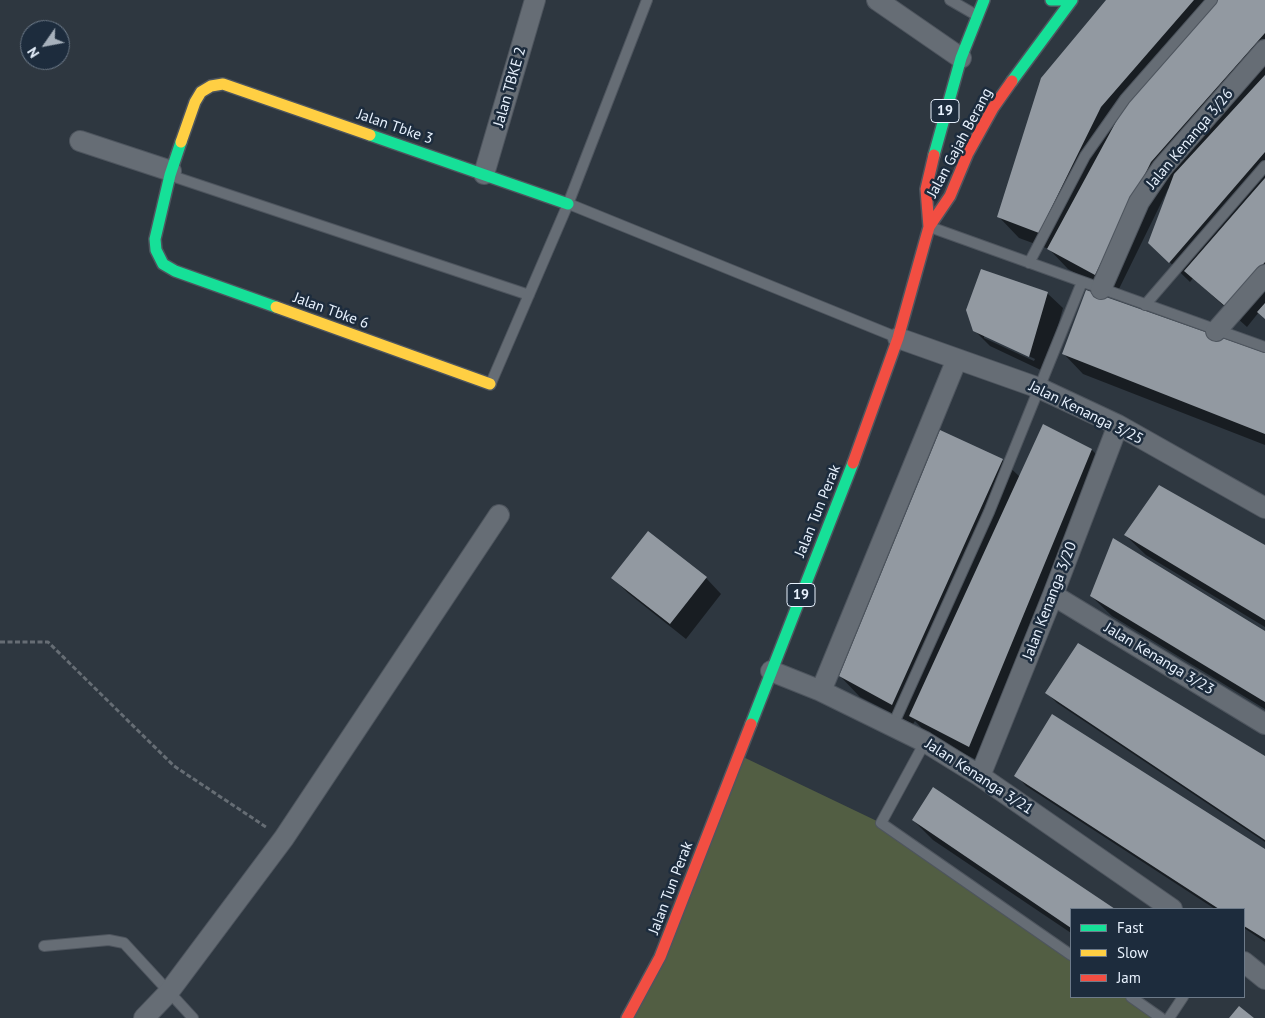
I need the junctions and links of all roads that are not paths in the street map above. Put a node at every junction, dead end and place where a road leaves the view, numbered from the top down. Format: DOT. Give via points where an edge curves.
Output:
graph roads {
  1 [pos="536,0"];
  2 [pos="647,0"];
  3 [pos="877,0"];
  4 [pos="950,0"];
  5 [pos="984,0"];
  6 [pos="1052,0"];
  7 [pos="1060,0"];
  8 [pos="1072,0"];
  9 [pos="1212,0"];
  10 [pos="977,15"];
  11 [pos="1265,50"];
  12 [pos="961,58"];
  13 [pos="80,141"];
  14 [pos="1265,166"];
  15 [pos="170,173"];
  16 [pos="484,174"];
  17 [pos="568,204"];
  18 [pos="929,227"];
  19 [pos="1029,263"];
  20 [pos="1265,275"];
  21 [pos="1091,286"];
  22 [pos="529,295"];
  23 [pos="1145,305"];
  24 [pos="1216,331"];
  25 [pos="898,338"];
  26 [pos="1265,347"];
  27 [pos="957,359"];
  28 [pos="490,384"];
  29 [pos="1039,388"];
  30 [pos="1118,425"];
  31 [pos="1265,508"];
  32 [pos="499,516"];
  33 [pos="1053,595"];
  34 [pos="771,671"];
  35 [pos="821,691"];
  36 [pos="1265,724"];
  37 [pos="893,725"];
  38 [pos="926,742"];
  39 [pos="980,776"];
  40 [pos="1171,908"];
  41 [pos="44,946"];
  42 [pos="1070,954"];
  43 [pos="1245,963"];
  44 [pos="1265,979"];
  45 [pos="168,993"];
  46 [pos="1132,998"];
  47 [pos="1182,998"];
  48 [pos="144,1018"];
  49 [pos="193,1018"];
  50 [pos="627,1018"];
  51 [pos="1161,1018"];
  52 [pos="1169,1018"];
  1 -- 16 [label="street, Jalan TBKE 2"];
  2 -- 17 [label="lane"];
  3 -- 12 [label="street"];
  4 -- 10 [label="lane"];
  5 -- 10 [label="street, Jalan Tun Perak / 19"];
  6 -- 7 [label="street"];
  8 -- 18 [label="street, Jalan Gajah Berang" via="993,108 950,196"];
  9 -- 19 [label="lane" via="1125,99 1084,156"];
  10 -- 12 [label="street, Jalan Tun Perak / 19"];
  11 -- 21 [label="street, Jalan Kenanga 3/26" via="1162,168"];
  12 -- 18 [label="street, Jalan Tun Perak / 19" via="926,189"];
  13 -- 15 [label="street"];
  14 -- 23 [label="lane"];
  15 -- 16 [label="street, Jalan Tbke 3" via="195,102 201,92 223,84"];
  15 -- 22 [label="lane"];
  15 -- 28 [label="street, Jalan Tbke 6" via="155,239 163,264"];
  16 -- 17 [label="street, Jalan Tbke 3"];
  17 -- 22 [label="lane"];
  17 -- 25 [label="lane"];
  18 -- 19 [label="lane"];
  18 -- 25 [label="street, Jalan Tun Perak / 19"];
  19 -- 21 [label="lane"];
  20 -- 24 [label="street"];
  21 -- 23 [label="lane"];
  21 -- 29 [label="lane"];
  22 -- 28 [label="lane"];
  23 -- 24 [label="lane"];
  24 -- 26 [label="lane"];
  25 -- 27 [label="street, Jalan Kenanga 3/25"];
  25 -- 34 [label="street, Jalan Tun Perak / 19" via="855,459"];
  27 -- 29 [label="street, Jalan Kenanga 3/25"];
  27 -- 35 [label="street"];
  29 -- 30 [label="street, Jalan Kenanga 3/25"];
  29 -- 37 [label="lane" via="989,512"];
  30 -- 31 [label="street, Jalan Kenanga 3/25"];
  30 -- 33 [label="street, Jalan Kenanga 3/20"];
  32 -- 45 [label="street" via="284,838"];
  33 -- 36 [label="street, Jalan Kenanga 3/23"];
  33 -- 39 [label="street, Jalan Kenanga 3/20"];
  34 -- 35 [label="street, Jalan Kenanga 3/21"];
  34 -- 50 [label="street, Jalan Tun Perak / 19" via="660,957"];
  35 -- 37 [label="street, Jalan Kenanga 3/21"];
  37 -- 38 [label="street, Jalan Kenanga 3/21"];
  38 -- 39 [label="street, Jalan Kenanga 3/21"];
  38 -- 42 [label="lane" via="881,823"];
  39 -- 40 [label="street, Jalan Kenanga 3/21"];
  41 -- 45 [label="lane" via="109,940 124,944"];
  43 -- 44 [label="street"];
  45 -- 48 [label="street"];
  45 -- 49 [label="lane"];
  46 -- 51 [label="lane"];
  47 -- 52 [label="lane"];
}
